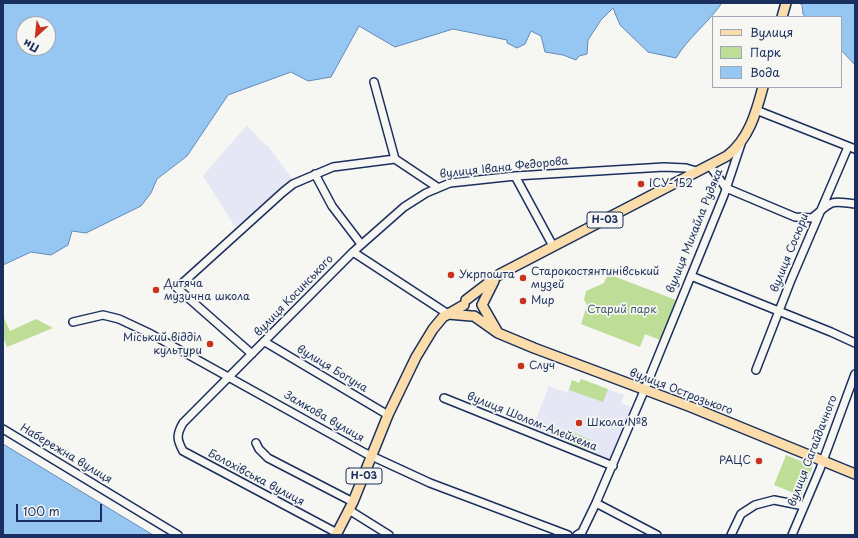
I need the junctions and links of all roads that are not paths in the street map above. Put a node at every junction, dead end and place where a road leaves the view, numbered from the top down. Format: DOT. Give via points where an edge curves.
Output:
graph roads {
  1 [pos="786,3"];
  2 [pos="782,16"];
  3 [pos="374,82"];
  4 [pos="763,88"];
  5 [pos="756,110"];
  6 [pos="741,144"];
  7 [pos="851,148"];
  8 [pos="395,159"];
  9 [pos="710,166"];
  10 [pos="696,171"];
  11 [pos="315,174"];
  12 [pos="515,176"];
  13 [pos="438,187"];
  14 [pos="726,188"];
  15 [pos="855,204"];
  16 [pos="818,213"];
  17 [pos="361,244"];
  18 [pos="553,246"];
  19 [pos="353,252"];
  20 [pos="500,274"];
  21 [pos="691,276"];
  22 [pos="465,302"];
  23 [pos="482,305"];
  24 [pos="779,311"];
  25 [pos="448,314"];
  26 [pos="472,316"];
  27 [pos="73,322"];
  28 [pos="498,333"];
  29 [pos="265,342"];
  30 [pos="855,343"];
  31 [pos="252,354"];
  32 [pos="756,370"];
  33 [pos="855,374"];
  34 [pos="229,377"];
  35 [pos="644,391"];
  36 [pos="444,398"];
  37 [pos="388,415"];
  38 [pos="3,429"];
  39 [pos="178,433"];
  40 [pos="256,443"];
  41 [pos="373,456"];
  42 [pos="823,461"];
  43 [pos="613,466"];
  44 [pos="855,474"];
  45 [pos="596,503"];
  46 [pos="351,506"];
  47 [pos="804,506"];
  48 [pos="336,534"];
  49 [pos="178,535"];
  50 [pos="388,535"];
  51 [pos="568,535"];
  52 [pos="577,535"];
  53 [pos="657,535"];
  54 [pos="731,535"];
  55 [pos="792,535"];
  1 -- 2 [label="main road"];
  3 -- 8 [label="street"];
  4 -- 5 [label="main road, вулиця Михайла Рудяка / Н-03"];
  5 -- 6 [label="main road, вулиця Михайла Рудяка / Н-03"];
  5 -- 7 [label="street"];
  6 -- 9 [label="main road, Н-03"];
  6 -- 14 [label="street, вулиця Михайла Рудяка"];
  7 -- 16 [label="street, вулиця Сосюри"];
  8 -- 11 [label="street" via="341,166"];
  8 -- 13 [label="street, вулиця Івана Федорова"];
  9 -- 10 [label="main road, Н-03"];
  9 -- 14 [label="street"];
  10 -- 12 [label="street, вулиця Івана Федорова" via="664,167"];
  10 -- 18 [label="main road, Н-03"];
  11 -- 17 [label="street" via="332,206"];
  11 -- 31 [label="street" via="282,192 177,288"];
  12 -- 13 [label="street, вулиця Івана Федорова" via="450,183"];
  12 -- 18 [label="street"];
  13 -- 17 [label="street, вулиця Косинського" via="404,207"];
  14 -- 16 [label="street" via="795,217 812,218"];
  14 -- 21 [label="street, вулиця Михайла Рудяка"];
  15 -- 16 [label="street" via="832,203"];
  16 -- 24 [label="street, вулиця Сосюри"];
  17 -- 19 [label="street, вулиця Косинського"];
  18 -- 20 [label="main road, Н-03"];
  19 -- 25 [label="street"];
  19 -- 29 [label="street, вулиця Косинського"];
  20 -- 22 [label="main road, Н-03"];
  20 -- 23 [label="main road, Н-03"];
  21 -- 24 [label="street"];
  21 -- 35 [label="street, вулиця Михайла Рудяка"];
  22 -- 23 [label="main road" via="472,297 477,298"];
  22 -- 25 [label="main road, Н-03"];
  22 -- 26 [label="main road" via="464,310"];
  23 -- 26 [label="main road, Н-03" via="481,311"];
  23 -- 28 [label="main road"];
  24 -- 30 [label="street"];
  24 -- 32 [label="street, вулиця Сосюри"];
  25 -- 26 [label="main road"];
  25 -- 37 [label="main road, Н-03" via="433,329 416,357"];
  26 -- 28 [label="main road, вулиця Острозького"];
  27 -- 34 [label="street, Замкова вулиця" via="103,315 119,319"];
  28 -- 35 [label="main road, вулиця Острозького"];
  29 -- 31 [label="street, вулиця Косинського"];
  29 -- 37 [label="street, вулиця Богуна"];
  31 -- 34 [label="street, вулиця Косинського"];
  33 -- 42 [label="street, вулиця Сагайдачного"];
  34 -- 39 [label="street, вулиця Косинського" via="183,423"];
  34 -- 41 [label="street, Замкова вулиця"];
  35 -- 42 [label="main road, вулиця Острозького" via="692,407"];
  35 -- 43 [label="street, вулиця Михайла Рудяка"];
  36 -- 43 [label="street, вулиця Шолом-Алейхема"];
  37 -- 41 [label="main road, Н-03"];
  38 -- 49 [label="street, Набережна вулиця"];
  39 -- 48 [label="street, Болохівська вулиця" via="178,441 183,451"];
  40 -- 46 [label="street" via="268,458"];
  41 -- 46 [label="main road, Н-03"];
  41 -- 51 [label="street, Замкова вулиця" via="430,483"];
  42 -- 44 [label="main road, вулиця Острозького"];
  42 -- 47 [label="street, вулиця Сагайдачного"];
  43 -- 45 [label="street, вулиця Михайла Рудяка"];
  45 -- 52 [label="street, вулиця Михайла Рудяка" via="582,532"];
  45 -- 53 [label="street"];
  46 -- 48 [label="main road, Н-03"];
  46 -- 50 [label="street"];
  47 -- 54 [label="street" via="774,500 755,505 741,514"];
  47 -- 55 [label="street, вулиця Сагайдачного"];
}
